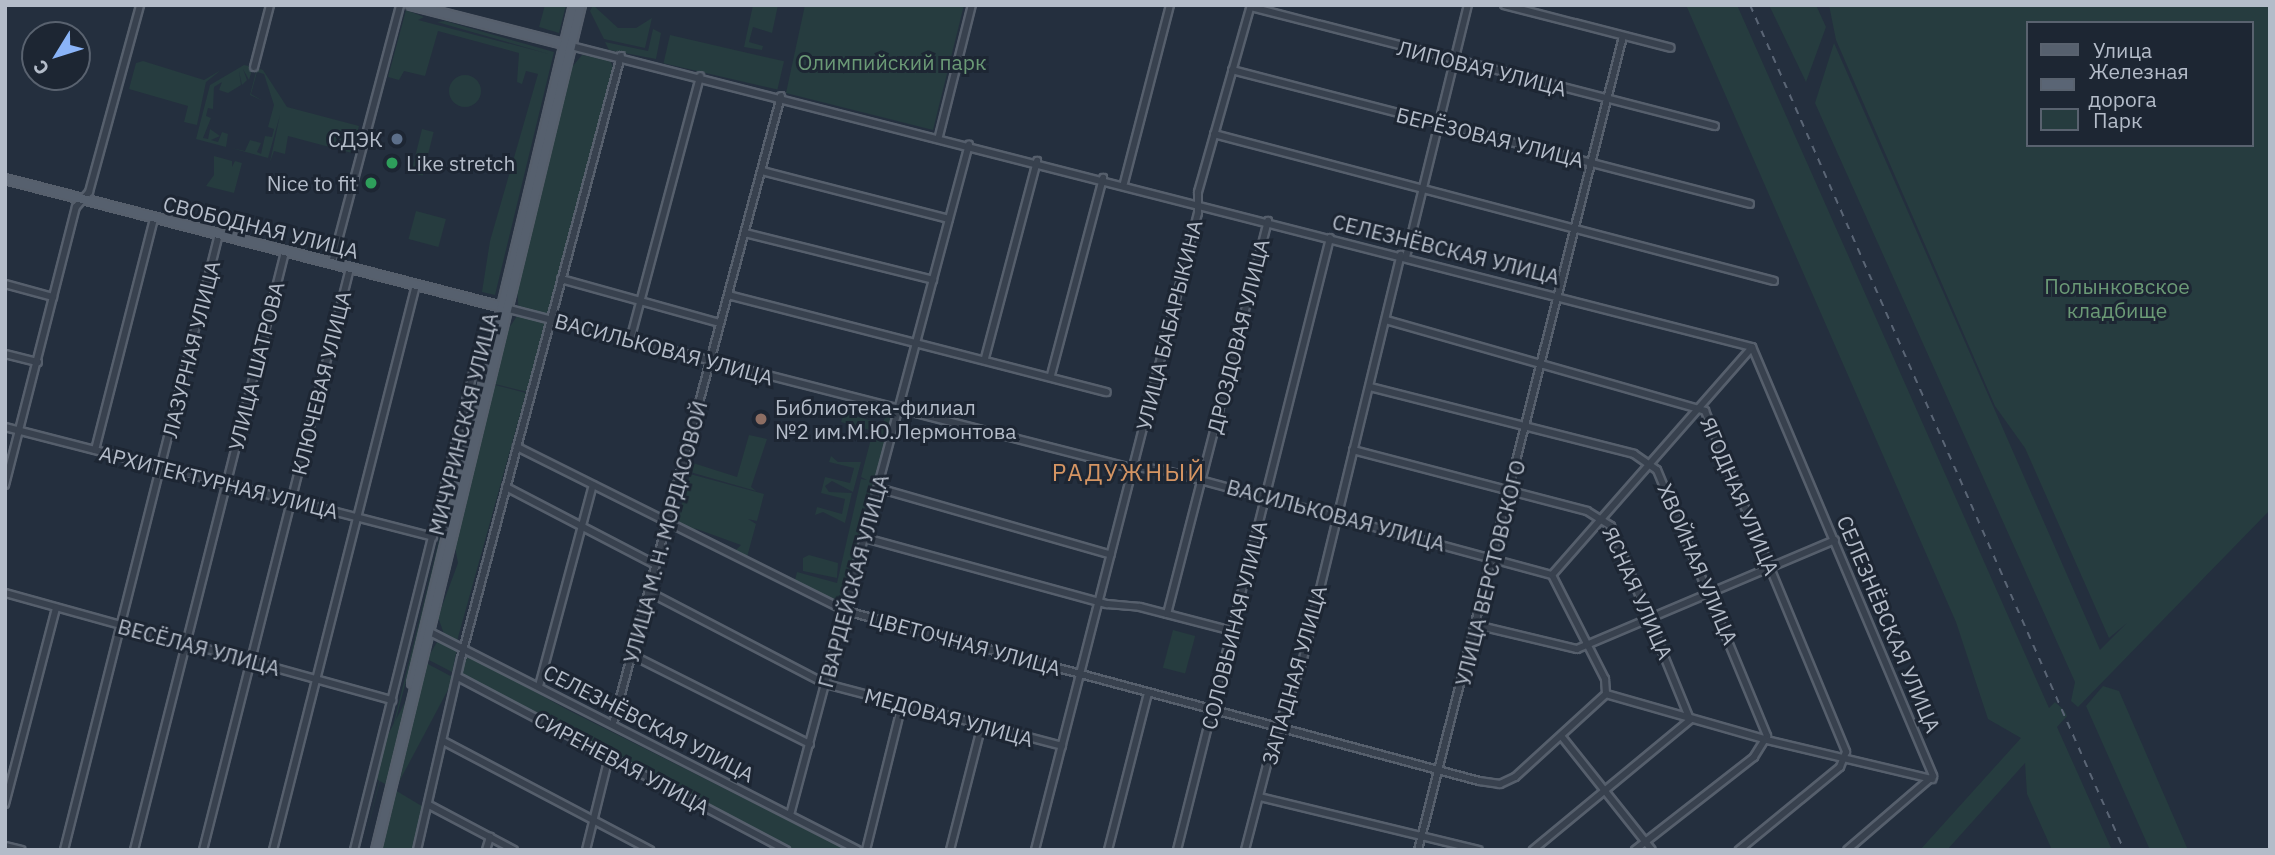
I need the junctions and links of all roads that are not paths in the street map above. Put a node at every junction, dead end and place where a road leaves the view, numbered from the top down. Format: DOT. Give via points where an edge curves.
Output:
graph roads {
  1 [pos="140,5"];
  2 [pos="270,5"];
  3 [pos="400,5"];
  4 [pos="411,5"];
  5 [pos="573,5"];
  6 [pos="582,5"];
  7 [pos="972,5"];
  8 [pos="1170,5"];
  9 [pos="1468,5"];
  10 [pos="1504,5"];
  11 [pos="1251,6"];
  12 [pos="1623,36"];
  13 [pos="567,45"];
  14 [pos="1671,48"];
  15 [pos="621,56"];
  16 [pos="1454,61"];
  17 [pos="254,66"];
  18 [pos="1232,70"];
  19 [pos="700,76"];
  20 [pos="781,96"];
  21 [pos="1608,99"];
  22 [pos="1438,124"];
  23 [pos="1715,126"];
  24 [pos="1214,134"];
  25 [pos="939,136"];
  26 [pos="969,144"];
  27 [pos="1037,161"];
  28 [pos="1592,164"];
  29 [pos="762,171"];
  30 [pos="1104,178"];
  31 [pos="5,179"];
  32 [pos="1124,183"];
  33 [pos="1423,190"];
  34 [pos="82,200"];
  35 [pos="1199,202"];
  36 [pos="1749,204"];
  37 [pos="154,218"];
  38 [pos="949,219"];
  39 [pos="1268,221"];
  40 [pos="1576,229"];
  41 [pos="745,233"];
  42 [pos="219,234"];
  43 [pos="1330,238"];
  44 [pos="285,251"];
  45 [pos="1404,256"];
  46 [pos="332,263"];
  47 [pos="350,268"];
  48 [pos="561,279"];
  49 [pos="933,280"];
  50 [pos="1774,281"];
  51 [pos="5,284"];
  52 [pos="416,285"];
  53 [pos="728,295"];
  54 [pos="1560,296"];
  55 [pos="53,297"];
  56 [pos="640,302"];
  57 [pos="505,308"];
  58 [pos="551,319"];
  59 [pos="1386,320"];
  60 [pos="720,323"];
  61 [pos="630,340"];
  62 [pos="917,342"];
  63 [pos="1752,347"];
  64 [pos="5,354"];
  65 [pos="985,358"];
  66 [pos="490,360"];
  67 [pos="710,361"];
  68 [pos="37,362"];
  69 [pos="1543,363"];
  70 [pos="1051,375"];
  71 [pos="1370,387"];
  72 [pos="1107,392"];
  73 [pos="1700,407"];
  74 [pos="899,409"];
  75 [pos="1527,426"];
  76 [pos="5,427"];
  77 [pos="20,431"];
  78 [pos="517,447"];
  79 [pos="95,450"];
  80 [pos="1353,450"];
  81 [pos="1652,462"];
  82 [pos="161,467"];
  83 [pos="1132,468"];
  84 [pos="1200,481"];
  85 [pos="226,484"];
  86 [pos="5,485"];
  87 [pos="593,485"];
  88 [pos="506,487"];
  89 [pos="878,488"];
  90 [pos="1511,491"];
  91 [pos="1266,499"];
  92 [pos="292,500"];
  93 [pos="1337,516"];
  94 [pos="357,518"];
  95 [pos="1605,519"];
  96 [pos="667,522"];
  97 [pos="582,523"];
  98 [pos="433,537"];
  99 [pos="865,538"];
  100 [pos="1835,540"];
  101 [pos="1111,555"];
  102 [pos="1495,557"];
  103 [pos="656,565"];
  104 [pos="1770,566"];
  105 [pos="1552,575"];
  106 [pos="1710,590"];
  107 [pos="5,593"];
  108 [pos="649,593"];
  109 [pos="1100,598"];
  110 [pos="56,608"];
  111 [pos="846,611"];
  112 [pos="1167,614"];
  113 [pos="1649,617"];
  114 [pos="1476,625"];
  115 [pos="121,626"];
  116 [pos="428,631"];
  117 [pos="1232,631"];
  118 [pos="1588,643"];
  119 [pos="186,644"];
  120 [pos="464,648"];
  121 [pos="632,655"];
  122 [pos="253,662"];
  123 [pos="1080,673"];
  124 [pos="458,677"];
  125 [pos="317,678"];
  126 [pos="826,684"];
  127 [pos="538,686"];
  128 [pos="1148,692"];
  129 [pos="1606,694"];
  130 [pos="392,700"];
  131 [pos="902,705"];
  132 [pos="1213,708"];
  133 [pos="1690,720"];
  134 [pos="613,724"];
  135 [pos="982,724"];
  136 [pos="1279,726"];
  137 [pos="1562,737"];
  138 [pos="1767,740"];
  139 [pos="445,742"];
  140 [pos="810,744"];
  141 [pos="1062,746"];
  142 [pos="609,757"];
  143 [pos="1846,759"];
  144 [pos="1439,769"];
  145 [pos="1933,779"];
  146 [pos="1605,791"];
  147 [pos="1259,797"];
  148 [pos="5,804"];
  149 [pos="429,805"];
  150 [pos="790,815"];
  151 [pos="593,820"];
  152 [pos="1422,835"];
  153 [pos="490,837"];
  154 [pos="1646,841"];
  155 [pos="5,846"];
  156 [pos="22,850"];
  157 [pos="64,850"];
  158 [pos="134,850"];
  159 [pos="203,850"];
  160 [pos="273,850"];
  161 [pos="354,850"];
  162 [pos="374,850"];
  163 [pos="416,850"];
  164 [pos="486,850"];
  165 [pos="514,850"];
  166 [pos="586,850"];
  167 [pos="650,850"];
  168 [pos="786,850"];
  169 [pos="857,850"];
  170 [pos="866,850"];
  171 [pos="950,850"];
  172 [pos="1035,850"];
  173 [pos="1108,850"];
  174 [pos="1177,850"];
  175 [pos="1245,850"];
  176 [pos="1418,850"];
  177 [pos="1479,850"];
  178 [pos="1533,850"];
  179 [pos="1634,850"];
  180 [pos="1653,850"];
  181 [pos="1739,850"];
  182 [pos="1847,850"];
  1 -- 34 [label="street" via="89,192"];
  2 -- 17 [label="street"];
  3 -- 46 [label="street"];
  4 -- 13 [label="main road"];
  5 -- 13 [label="main road, МИЧУРИНСКАЯ УЛИЦА"];
  6 -- 13 [label="main road, МИЧУРИНСКАЯ УЛИЦА"];
  7 -- 25 [label="street"];
  8 -- 32 [label="street"];
  9 -- 16 [label="street, ЗАПАДНАЯ УЛИЦА"];
  10 -- 12 [label="street"];
  11 -- 16 [label="street, ЛИПОВАЯ УЛИЦА"];
  11 -- 18 [label="street, УЛИЦА БАБАРЫКИНА"];
  12 -- 14 [label="street"];
  12 -- 21 [label="street, УЛИЦА ВЕРСТОВСКОГО"];
  13 -- 15 [label="street, СЕЛЕЗНЁВСКАЯ УЛИЦА"];
  13 -- 57 [label="main road, МИЧУРИНСКАЯ УЛИЦА"];
  15 -- 19 [label="street, СЕЛЕЗНЁВСКАЯ УЛИЦА"];
  15 -- 48 [label="street"];
  16 -- 21 [label="street, ЛИПОВАЯ УЛИЦА"];
  16 -- 22 [label="street, ЗАПАДНАЯ УЛИЦА"];
  18 -- 22 [label="street, БЕРЁЗОВАЯ УЛИЦА"];
  18 -- 24 [label="street, УЛИЦА БАБАРЫКИНА"];
  19 -- 20 [label="street, СЕЛЕЗНЁВСКАЯ УЛИЦА"];
  19 -- 56 [label="street"];
  20 -- 25 [label="street, СЕЛЕЗНЁВСКАЯ УЛИЦА"];
  20 -- 29 [label="street, УЛИЦА М. Н. МОРДАСОВОЙ"];
  21 -- 23 [label="street, ЛИПОВАЯ УЛИЦА"];
  21 -- 28 [label="street, УЛИЦА ВЕРСТОВСКОГО"];
  22 -- 28 [label="street, БЕРЁЗОВАЯ УЛИЦА"];
  22 -- 33 [label="street, ЗАПАДНАЯ УЛИЦА"];
  24 -- 33 [label="street"];
  24 -- 35 [label="street, УЛИЦА БАБАРЫКИНА"];
  25 -- 26 [label="street, СЕЛЕЗНЁВСКАЯ УЛИЦА"];
  26 -- 27 [label="street, СЕЛЕЗНЁВСКАЯ УЛИЦА"];
  26 -- 38 [label="street, ГВАРДЕЙСКАЯ УЛИЦА"];
  27 -- 30 [label="street, СЕЛЕЗНЁВСКАЯ УЛИЦА"];
  27 -- 65 [label="street"];
  28 -- 36 [label="street, БЕРЁЗОВАЯ УЛИЦА"];
  28 -- 40 [label="street, УЛИЦА ВЕРСТОВСКОГО"];
  29 -- 38 [label="street"];
  29 -- 41 [label="street, УЛИЦА М. Н. МОРДАСОВОЙ"];
  30 -- 32 [label="street, СЕЛЕЗНЁВСКАЯ УЛИЦА"];
  30 -- 70 [label="street"];
  31 -- 34 [label="main road, СВОБОДНАЯ УЛИЦА"];
  32 -- 35 [label="street, СЕЛЕЗНЁВСКАЯ УЛИЦА"];
  33 -- 40 [label="street"];
  33 -- 45 [label="street, ЗАПАДНАЯ УЛИЦА"];
  34 -- 37 [label="main road, СВОБОДНАЯ УЛИЦА"];
  34 -- 55 [label="street"];
  35 -- 39 [label="street, СЕЛЕЗНЁВСКАЯ УЛИЦА"];
  35 -- 83 [label="street, УЛИЦА БАБАРЫКИНА"];
  37 -- 42 [label="main road, СВОБОДНАЯ УЛИЦА"];
  37 -- 79 [label="street"];
  38 -- 49 [label="street, ГВАРДЕЙСКАЯ УЛИЦА"];
  39 -- 43 [label="street, СЕЛЕЗНЁВСКАЯ УЛИЦА"];
  39 -- 84 [label="street, ДРОЗДОВАЯ УЛИЦА"];
  40 -- 50 [label="street"];
  40 -- 54 [label="street, УЛИЦА ВЕРСТОВСКОГО"];
  41 -- 49 [label="street"];
  41 -- 53 [label="street, УЛИЦА М. Н. МОРДАСОВОЙ"];
  42 -- 44 [label="main road, СВОБОДНАЯ УЛИЦА"];
  42 -- 82 [label="street, ЛАЗУРНАЯ УЛИЦА"];
  43 -- 45 [label="street, СЕЛЕЗНЁВСКАЯ УЛИЦА"];
  43 -- 91 [label="street, СОЛОВЬИНАЯ УЛИЦА"];
  44 -- 46 [label="main road, СВОБОДНАЯ УЛИЦА"];
  44 -- 85 [label="street, УЛИЦА ШАТРОВА"];
  45 -- 54 [label="street, СЕЛЕЗНЁВСКАЯ УЛИЦА"];
  45 -- 59 [label="street, ЗАПАДНАЯ УЛИЦА"];
  46 -- 47 [label="main road, СВОБОДНАЯ УЛИЦА"];
  47 -- 52 [label="main road, СВОБОДНАЯ УЛИЦА"];
  47 -- 92 [label="street, КЛЮЧЕВАЯ УЛИЦА"];
  48 -- 56 [label="street"];
  48 -- 58 [label="street"];
  49 -- 62 [label="street, ГВАРДЕЙСКАЯ УЛИЦА"];
  51 -- 55 [label="street"];
  52 -- 57 [label="main road, СВОБОДНАЯ УЛИЦА"];
  52 -- 94 [label="street"];
  53 -- 60 [label="street, УЛИЦА М. Н. МОРДАСОВОЙ"];
  53 -- 62 [label="street"];
  54 -- 63 [label="street, СЕЛЕЗНЁВСКАЯ УЛИЦА"];
  54 -- 69 [label="street, УЛИЦА ВЕРСТОВСКОГО"];
  55 -- 68 [label="street"];
  56 -- 60 [label="street"];
  56 -- 61 [label="street"];
  57 -- 58 [label="street, ВАСИЛЬКОВАЯ УЛИЦА"];
  57 -- 66 [label="main road, МИЧУРИНСКАЯ УЛИЦА"];
  57 -- 116 [label="main road, МИЧУРИНСКАЯ УЛИЦА"];
  58 -- 61 [label="street, ВАСИЛЬКОВАЯ УЛИЦА"];
  58 -- 78 [label="street"];
  59 -- 69 [label="street, ЯГОДНАЯ УЛИЦА"];
  59 -- 71 [label="street, ЗАПАДНАЯ УЛИЦА"];
  60 -- 67 [label="street, УЛИЦА М. Н. МОРДАСОВОЙ"];
  61 -- 67 [label="street, ВАСИЛЬКОВАЯ УЛИЦА"];
  62 -- 65 [label="street"];
  62 -- 74 [label="street, ГВАРДЕЙСКАЯ УЛИЦА"];
  63 -- 73 [label="street"];
  63 -- 100 [label="street, СЕЛЕЗНЁВСКАЯ УЛИЦА"];
  64 -- 68 [label="street"];
  65 -- 70 [label="street"];
  66 -- 98 [label="street" via="475,365"];
  66 -- 116 [label="main road, МИЧУРИНСКАЯ УЛИЦА"];
  67 -- 74 [label="street, ВАСИЛЬКОВАЯ УЛИЦА"];
  67 -- 96 [label="street, УЛИЦА М. Н. МОРДАСОВОЙ"];
  68 -- 77 [label="street"];
  69 -- 73 [label="street, ЯГОДНАЯ УЛИЦА"];
  69 -- 75 [label="street, УЛИЦА ВЕРСТОВСКОГО"];
  70 -- 72 [label="street"];
  71 -- 75 [label="street, ХВОЙНАЯ УЛИЦА"];
  71 -- 80 [label="street, ЗАПАДНАЯ УЛИЦА"];
  73 -- 81 [label="street"];
  73 -- 104 [label="street, ЯГОДНАЯ УЛИЦА"];
  74 -- 83 [label="street, ВАСИЛЬКОВАЯ УЛИЦА"];
  74 -- 89 [label="street, ГВАРДЕЙСКАЯ УЛИЦА"];
  75 -- 81 [label="street, ХВОЙНАЯ УЛИЦА"];
  75 -- 90 [label="street, УЛИЦА ВЕРСТОВСКОГО"];
  76 -- 77 [label="street, АРХИТЕКТУРНАЯ УЛИЦА"];
  77 -- 79 [label="street, АРХИТЕКТУРНАЯ УЛИЦА"];
  77 -- 86 [label="street"];
  78 -- 87 [label="street, ЦВЕТОЧНАЯ УЛИЦА"];
  78 -- 88 [label="street"];
  79 -- 82 [label="street, АРХИТЕКТУРНАЯ УЛИЦА"];
  80 -- 90 [label="street, ЯСНАЯ УЛИЦА"];
  80 -- 93 [label="street, ЗАПАДНАЯ УЛИЦА"];
  81 -- 95 [label="street"];
  81 -- 106 [label="street, ХВОЙНАЯ УЛИЦА"];
  82 -- 85 [label="street, АРХИТЕКТУРНАЯ УЛИЦА"];
  82 -- 115 [label="street, ЛАЗУРНАЯ УЛИЦА"];
  83 -- 84 [label="street, ВАСИЛЬКОВАЯ УЛИЦА"];
  83 -- 101 [label="street, УЛИЦА БАБАРЫКИНА"];
  84 -- 91 [label="street, ВАСИЛЬКОВАЯ УЛИЦА"];
  84 -- 112 [label="street, ДРОЗДОВАЯ УЛИЦА"];
  85 -- 92 [label="street, АРХИТЕКТУРНАЯ УЛИЦА"];
  85 -- 119 [label="street, УЛИЦА ШАТРОВА"];
  87 -- 96 [label="street, ЦВЕТОЧНАЯ УЛИЦА"];
  87 -- 97 [label="street"];
  88 -- 97 [label="street"];
  88 -- 120 [label="street"];
  89 -- 99 [label="street, ГВАРДЕЙСКАЯ УЛИЦА"];
  89 -- 101 [label="street"];
  90 -- 95 [label="street, ЯСНАЯ УЛИЦА"];
  90 -- 102 [label="street, УЛИЦА ВЕРСТОВСКОГО"];
  91 -- 93 [label="street, ВАСИЛЬКОВАЯ УЛИЦА"];
  91 -- 117 [label="street, СОЛОВЬИНАЯ УЛИЦА"];
  92 -- 94 [label="street, АРХИТЕКТУРНАЯ УЛИЦА"];
  92 -- 122 [label="street, КЛЮЧЕВАЯ УЛИЦА"];
  93 -- 102 [label="street, ВАСИЛЬКОВАЯ УЛИЦА"];
  93 -- 136 [label="street, ЗАПАДНАЯ УЛИЦА" via="1302,663"];
  94 -- 98 [label="street, АРХИТЕКТУРНАЯ УЛИЦА"];
  94 -- 125 [label="street"];
  95 -- 105 [label="street"];
  95 -- 113 [label="street, ЯСНАЯ УЛИЦА"];
  96 -- 103 [label="street, УЛИЦА М. Н. МОРДАСОВОЙ"];
  96 -- 111 [label="street, ЦВЕТОЧНАЯ УЛИЦА"];
  97 -- 103 [label="street"];
  97 -- 127 [label="street"];
  98 -- 130 [label="street"];
  99 -- 109 [label="street"];
  99 -- 111 [label="street, ГВАРДЕЙСКАЯ УЛИЦА"];
  100 -- 104 [label="street"];
  100 -- 145 [label="street, СЕЛЕЗНЁВСКАЯ УЛИЦА"];
  101 -- 109 [label="street, УЛИЦА БАБАРЫКИНА"];
  102 -- 105 [label="street, ВАСИЛЬКОВАЯ УЛИЦА"];
  102 -- 114 [label="street, УЛИЦА ВЕРСТОВСКОГО"];
  103 -- 108 [label="street, УЛИЦА М. Н. МОРДАСОВОЙ"];
  104 -- 106 [label="street"];
  104 -- 143 [label="street, ЯГОДНАЯ УЛИЦА"];
  105 -- 118 [label="street"];
  106 -- 113 [label="street"];
  106 -- 138 [label="street, ХВОЙНАЯ УЛИЦА" via="1764,722"];
  107 -- 110 [label="street, ВЕСЁЛАЯ УЛИЦА"];
  108 -- 121 [label="street, УЛИЦА М. Н. МОРДАСОВОЙ"];
  108 -- 126 [label="street, МЕДОВАЯ УЛИЦА"];
  109 -- 112 [label="street"];
  109 -- 123 [label="street, УЛИЦА БАБАРЫКИНА"];
  110 -- 115 [label="street, ВЕСЁЛАЯ УЛИЦА"];
  110 -- 148 [label="street"];
  111 -- 123 [label="street, ЦВЕТОЧНАЯ УЛИЦА"];
  111 -- 126 [label="street, ГВАРДЕЙСКАЯ УЛИЦА"];
  112 -- 117 [label="street"];
  113 -- 118 [label="street"];
  113 -- 133 [label="street, ЯСНАЯ УЛИЦА"];
  114 -- 118 [label="street" via="1568,649"];
  114 -- 144 [label="street, УЛИЦА ВЕРСТОВСКОГО"];
  115 -- 119 [label="street, ВЕСЁЛАЯ УЛИЦА"];
  115 -- 157 [label="street, ЛАЗУРНАЯ УЛИЦА"];
  116 -- 120 [label="street, СЕЛЕЗНЁВСКАЯ УЛИЦА"];
  116 -- 162 [label="main road, МИЧУРИНСКАЯ УЛИЦА"];
  117 -- 132 [label="street, СОЛОВЬИНАЯ УЛИЦА"];
  118 -- 129 [label="street" via="1605,679"];
  119 -- 122 [label="street, ВЕСЁЛАЯ УЛИЦА"];
  119 -- 158 [label="street, УЛИЦА ШАТРОВА"];
  120 -- 124 [label="street"];
  120 -- 127 [label="street, СЕЛЕЗНЁВСКАЯ УЛИЦА"];
  121 -- 134 [label="street, УЛИЦА М. Н. МОРДАСОВОЙ"];
  121 -- 140 [label="street"];
  122 -- 125 [label="street, ВЕСЁЛАЯ УЛИЦА"];
  122 -- 159 [label="street, КЛЮЧЕВАЯ УЛИЦА"];
  123 -- 128 [label="street, ЦВЕТОЧНАЯ УЛИЦА"];
  123 -- 141 [label="street, УЛИЦА БАБАРЫКИНА"];
  124 -- 139 [label="street"];
  124 -- 142 [label="street, СИРЕНЕВАЯ УЛИЦА"];
  125 -- 130 [label="street, ВЕСЁЛАЯ УЛИЦА"];
  125 -- 160 [label="street"];
  126 -- 131 [label="street, МЕДОВАЯ УЛИЦА"];
  126 -- 140 [label="street, ГВАРДЕЙСКАЯ УЛИЦА"];
  127 -- 134 [label="street, СЕЛЕЗНЁВСКАЯ УЛИЦА"];
  128 -- 132 [label="street, ЦВЕТОЧНАЯ УЛИЦА"];
  128 -- 173 [label="street"];
  129 -- 133 [label="street"];
  129 -- 137 [label="street"];
  130 -- 161 [label="street"];
  131 -- 135 [label="street, МЕДОВАЯ УЛИЦА"];
  131 -- 170 [label="street"];
  132 -- 136 [label="street, ЦВЕТОЧНАЯ УЛИЦА"];
  132 -- 174 [label="street, СОЛОВЬИНАЯ УЛИЦА"];
  133 -- 138 [label="street"];
  133 -- 146 [label="street"];
  134 -- 150 [label="street, СЕЛЕЗНЁВСКАЯ УЛИЦА"];
  135 -- 141 [label="street, МЕДОВАЯ УЛИЦА"];
  135 -- 171 [label="street"];
  136 -- 144 [label="street, ЦВЕТОЧНАЯ УЛИЦА"];
  136 -- 147 [label="street, ЗАПАДНАЯ УЛИЦА"];
  137 -- 144 [label="street" via="1500,784"];
  137 -- 146 [label="street"];
  138 -- 143 [label="street"];
  138 -- 154 [label="street" via="1754,757"];
  139 -- 149 [label="street"];
  139 -- 151 [label="street"];
  140 -- 150 [label="street, ГВАРДЕЙСКАЯ УЛИЦА"];
  141 -- 172 [label="street, УЛИЦА БАБАРЫКИНА"];
  142 -- 151 [label="street"];
  142 -- 168 [label="street, СИРЕНЕВАЯ УЛИЦА"];
  143 -- 145 [label="street"];
  143 -- 181 [label="street"];
  144 -- 152 [label="street, УЛИЦА ВЕРСТОВСКОГО"];
  145 -- 182 [label="street"];
  146 -- 154 [label="street"];
  146 -- 178 [label="street"];
  147 -- 152 [label="street"];
  147 -- 175 [label="street, ЗАПАДНАЯ УЛИЦА"];
  149 -- 153 [label="street"];
  149 -- 163 [label="street"];
  150 -- 169 [label="street, СЕЛЕЗНЁВСКАЯ УЛИЦА"];
  151 -- 166 [label="street"];
  151 -- 167 [label="street"];
  152 -- 176 [label="street, УЛИЦА ВЕРСТОВСКОГО"];
  152 -- 177 [label="street"];
  153 -- 164 [label="street"];
  153 -- 165 [label="street"];
  154 -- 179 [label="street"];
  154 -- 180 [label="street"];
  155 -- 156 [label="street"];
}
